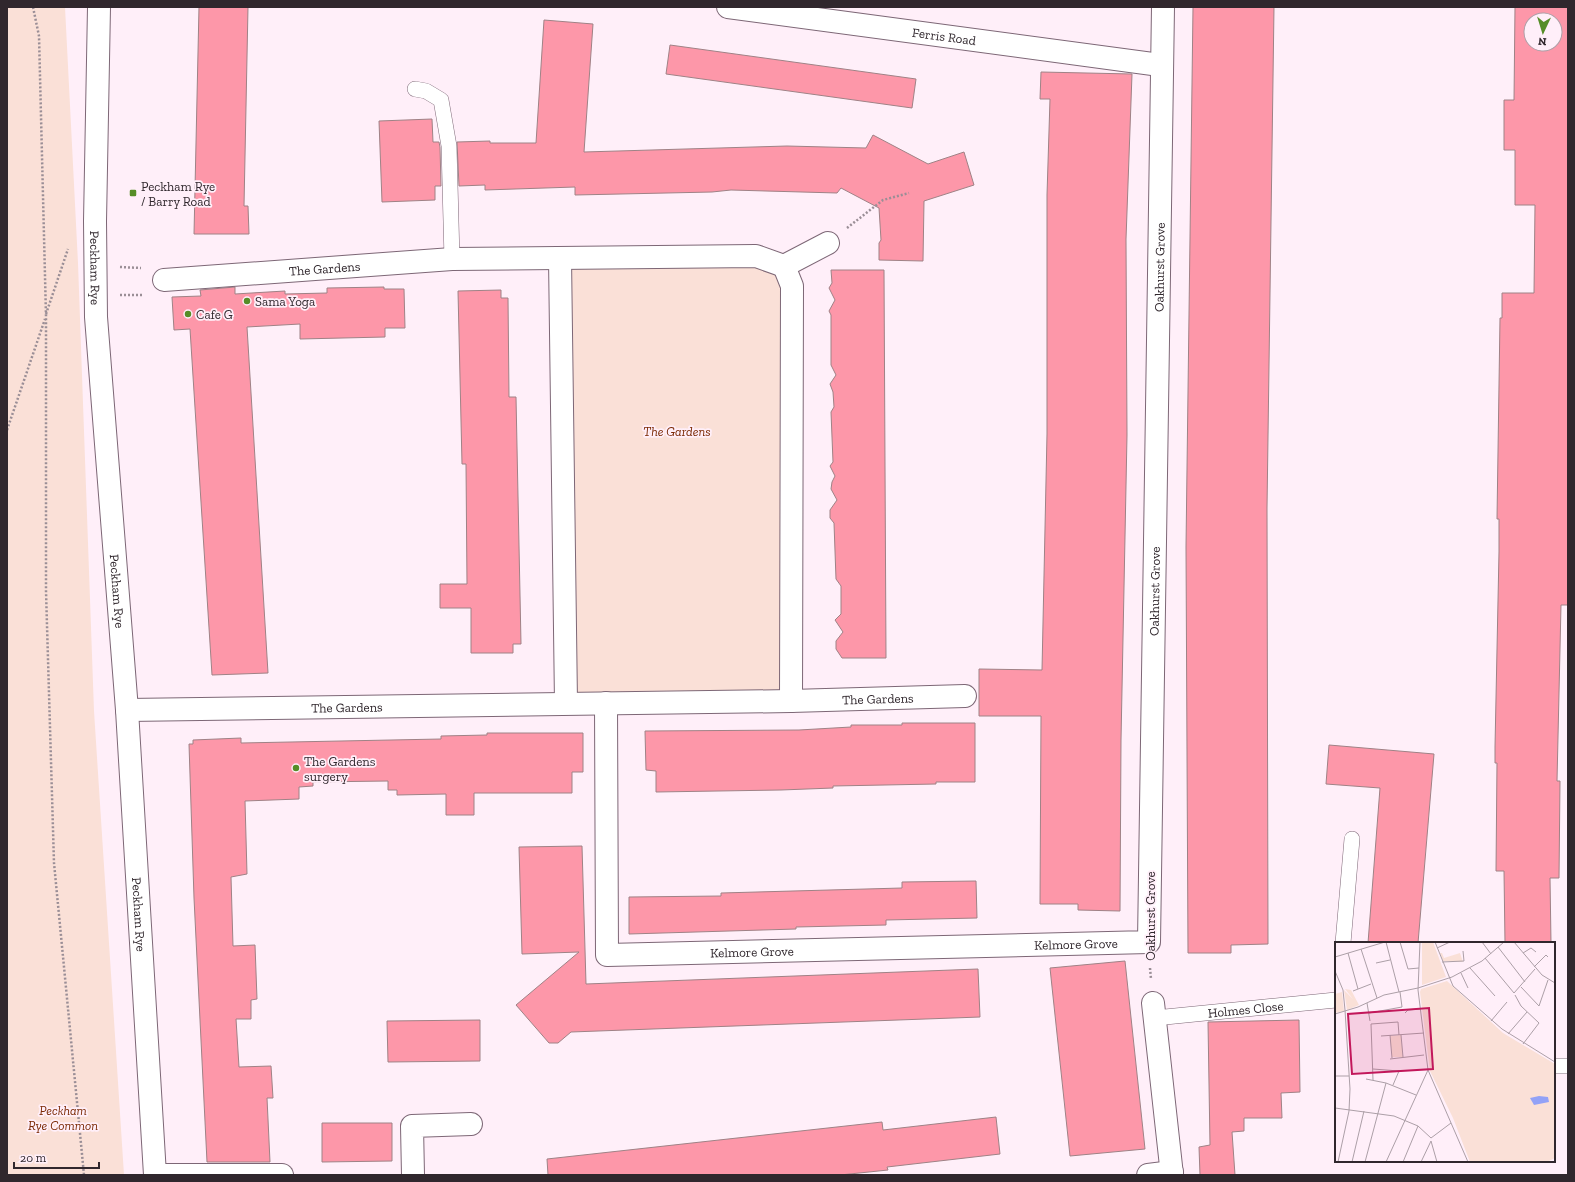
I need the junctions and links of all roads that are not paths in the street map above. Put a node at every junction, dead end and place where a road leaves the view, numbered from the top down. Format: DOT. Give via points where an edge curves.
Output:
graph roads {
  1 [pos="99,7"];
  2 [pos="728,7"];
  3 [pos="1162,7"];
  4 [pos="1160,65"];
  5 [pos="415,89"];
  6 [pos="828,243"];
  7 [pos="560,258"];
  8 [pos="452,259"];
  9 [pos="784,266"];
  10 [pos="164,280"];
  11 [pos="965,696"];
  12 [pos="791,701"];
  13 [pos="606,703"];
  14 [pos="566,704"];
  15 [pos="127,710"];
  16 [pos="1352,839"];
  17 [pos="1149,942"];
  18 [pos="1344,942"];
  19 [pos="1335,1000"];
  20 [pos="1154,1010"];
  21 [pos="1555,1066"];
  22 [pos="1568,1066"];
  23 [pos="471,1124"];
  24 [pos="1172,1174"];
  25 [pos="155,1175"];
  26 [pos="282,1175"];
  27 [pos="413,1175"];
  28 [pos="1148,1175"];
  1 -- 15 [label="street, Peckham Rye" via="96,317"];
  2 -- 4 [label="street, Ferris Road"];
  3 -- 4 [label="street, Oakhurst Grove"];
  4 -- 17 [label="street, Oakhurst Grove"];
  5 -- 8 [label="lane" via="426,91 441,100 449,146"];
  6 -- 9 [label="street"];
  7 -- 8 [label="street, The Gardens"];
  7 -- 9 [label="street, The Gardens" via="756,256"];
  7 -- 14 [label="street"];
  8 -- 10 [label="street, The Gardens"];
  9 -- 12 [label="street" via="792,286"];
  11 -- 12 [label="street, The Gardens"];
  12 -- 13 [label="street, The Gardens"];
  13 -- 14 [label="street, The Gardens"];
  13 -- 17 [label="street, Kelmore Grove" via="607,955"];
  14 -- 15 [label="street, The Gardens"];
  15 -- 25 [label="street, Peckham Rye"];
  16 -- 18 [label="lane"];
  19 -- 20 [label="lane, Holmes Close"];
  20 -- 24 [label="street"];
  21 -- 22 [label="lane"];
  23 -- 27 [label="street" via="412,1126"];
  24 -- 28 [label="street"];
  25 -- 26 [label="street"];
}
